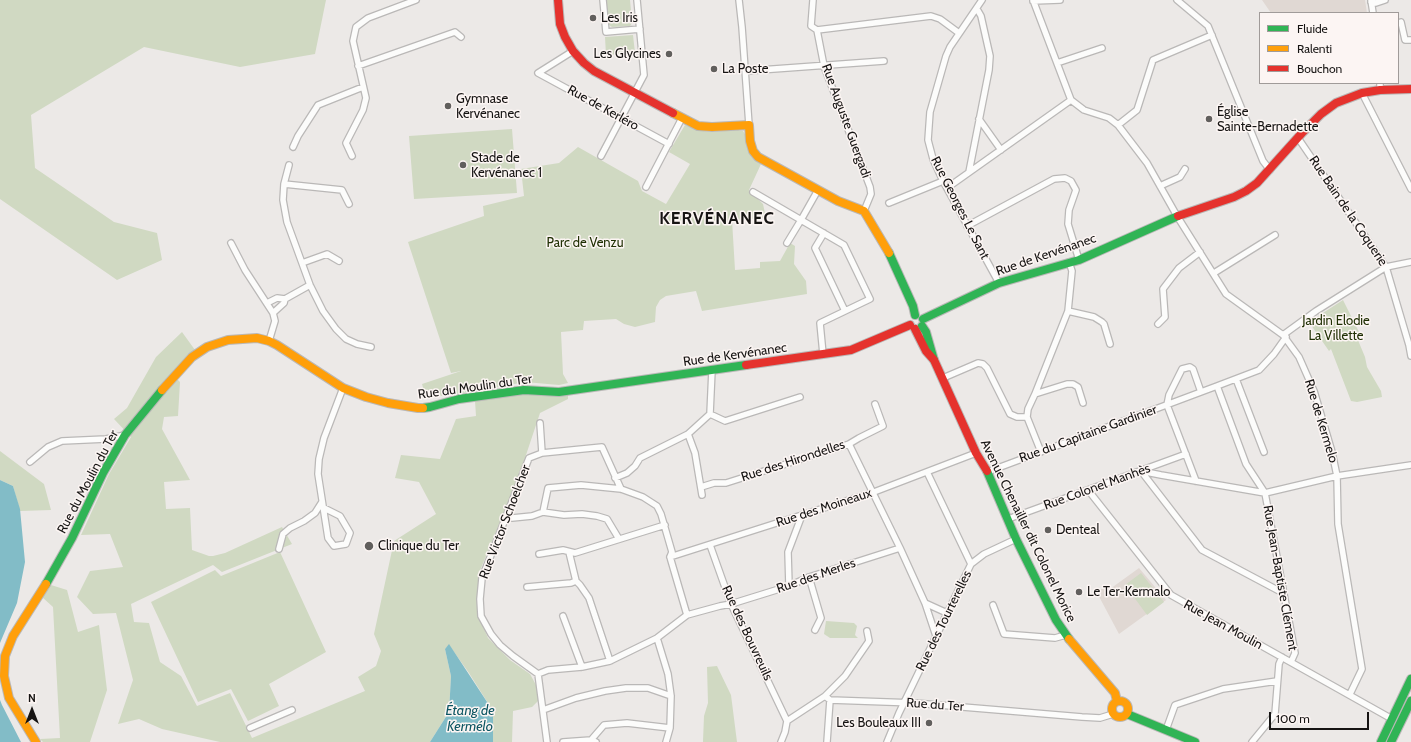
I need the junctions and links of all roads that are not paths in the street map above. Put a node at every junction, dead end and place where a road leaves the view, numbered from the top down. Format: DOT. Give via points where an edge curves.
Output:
graph roads {
  1 [pos="415,0"];
  2 [pos="558,0"];
  3 [pos="603,0"];
  4 [pos="637,0"];
  5 [pos="739,0"];
  6 [pos="813,0"];
  7 [pos="982,0"];
  8 [pos="1033,0"];
  9 [pos="1060,0"];
  10 [pos="1177,0"];
  11 [pos="1385,0"];
  12 [pos="1371,1"];
  13 [pos="976,9"];
  14 [pos="1372,12"];
  15 [pos="1399,23"];
  16 [pos="640,29"];
  17 [pos="817,30"];
  18 [pos="959,33"];
  19 [pos="1212,35"];
  20 [pos="461,37"];
  21 [pos="1411,40"];
  22 [pos="1102,48"];
  23 [pos="573,51"];
  24 [pos="884,61"];
  25 [pos="1057,63"];
  26 [pos="358,66"];
  27 [pos="824,66"];
  28 [pos="746,71"];
  29 [pos="1380,86"];
  30 [pos="363,87"];
  31 [pos="1411,90"];
  32 [pos="634,92"];
  33 [pos="1362,92"];
  34 [pos="1071,100"];
  35 [pos="622,118"];
  36 [pos="682,118"];
  37 [pos="979,119"];
  38 [pos="749,125"];
  39 [pos="1118,125"];
  40 [pos="1298,138"];
  41 [pos="669,144"];
  42 [pos="293,147"];
  43 [pos="1001,150"];
  44 [pos="352,156"];
  45 [pos="601,156"];
  46 [pos="289,166"];
  47 [pos="1185,169"];
  48 [pos="1270,170"];
  49 [pos="970,172"];
  50 [pos="943,181"];
  51 [pos="284,184"];
  52 [pos="1160,186"];
  53 [pos="646,188"];
  54 [pos="947,188"];
  55 [pos="1411,189"];
  56 [pos="818,190"];
  57 [pos="753,192"];
  58 [pos="889,203"];
  59 [pos="349,204"];
  60 [pos="864,212"];
  61 [pos="1177,216"];
  62 [pos="802,220"];
  63 [pos="967,226"];
  64 [pos="824,233"];
  65 [pos="1275,235"];
  66 [pos="231,243"];
  67 [pos="786,243"];
  68 [pos="1200,252"];
  69 [pos="1079,260"];
  70 [pos="339,261"];
  71 [pos="1069,262"];
  72 [pos="1411,262"];
  73 [pos="302,263"];
  74 [pos="1386,267"];
  75 [pos="1214,273"];
  76 [pos="999,283"];
  77 [pos="310,285"];
  78 [pos="286,299"];
  79 [pos="267,303"];
  80 [pos="845,311"];
  81 [pos="1068,311"];
  82 [pos="273,313"];
  83 [pos="917,323"];
  84 [pos="1158,324"];
  85 [pos="1285,336"];
  86 [pos="268,341"];
  87 [pos="1110,344"];
  88 [pos="371,347"];
  89 [pos="823,354"];
  90 [pos="1411,356"];
  91 [pos="712,370"];
  92 [pos="943,378"];
  93 [pos="1236,379"];
  94 [pos="1218,386"];
  95 [pos="344,388"];
  96 [pos="559,392"];
  97 [pos="1201,392"];
  98 [pos="1035,394"];
  99 [pos="800,397"];
  100 [pos="1083,403"];
  101 [pos="875,404"];
  102 [pos="1167,405"];
  103 [pos="710,414"];
  104 [pos="1027,417"];
  105 [pos="540,423"];
  106 [pos="688,434"];
  107 [pos="125,435"];
  108 [pos="849,444"];
  109 [pos="1041,452"];
  110 [pos="1264,452"];
  111 [pos="542,453"];
  112 [pos="976,453"];
  113 [pos="1186,454"];
  114 [pos="30,462"];
  115 [pos="1411,465"];
  116 [pos="1141,470"];
  117 [pos="927,472"];
  118 [pos="987,472"];
  119 [pos="1337,476"];
  120 [pos="616,478"];
  121 [pos="1196,481"];
  122 [pos="701,487"];
  123 [pos="621,489"];
  124 [pos="1088,490"];
  125 [pos="874,492"];
  126 [pos="1265,493"];
  127 [pos="702,495"];
  128 [pos="323,505"];
  129 [pos="543,512"];
  130 [pos="802,515"];
  131 [pos="506,516"];
  132 [pos="1008,519"];
  133 [pos="665,525"];
  134 [pos="619,539"];
  135 [pos="1016,539"];
  136 [pos="710,545"];
  137 [pos="900,548"];
  138 [pos="279,549"];
  139 [pos="569,552"];
  140 [pos="539,554"];
  141 [pos="670,557"];
  142 [pos="971,564"];
  143 [pos="809,577"];
  144 [pos="576,581"];
  145 [pos="789,586"];
  146 [pos="527,587"];
  147 [pos="1283,594"];
  148 [pos="924,603"];
  149 [pos="731,604"];
  150 [pos="993,605"];
  151 [pos="948,613"];
  152 [pos="687,615"];
  153 [pos="563,616"];
  154 [pos="815,630"];
  155 [pos="867,631"];
  156 [pos="1066,635"];
  157 [pos="936,636"];
  158 [pos="656,638"];
  159 [pos="1282,657"];
  160 [pos="610,661"];
  161 [pos="1291,662"];
  162 [pos="582,667"];
  163 [pos="538,674"];
  164 [pos="1411,679"];
  165 [pos="1277,681"];
  166 [pos="1350,694"];
  167 [pos="671,696"];
  168 [pos="825,696"];
  169 [pos="830,700"];
  170 [pos="1117,701"];
  171 [pos="1411,701"];
  172 [pos="904,703"];
  173 [pos="292,710"];
  174 [pos="543,710"];
  175 [pos="1113,714"];
  176 [pos="1127,714"];
  177 [pos="1392,719"];
  178 [pos="787,721"];
  179 [pos="250,728"];
  180 [pos="670,728"];
  181 [pos="1166,730"];
  182 [pos="594,741"];
  183 [pos="36,742"];
  184 [pos="547,742"];
  185 [pos="563,742"];
  186 [pos="666,742"];
  187 [pos="781,742"];
  188 [pos="827,742"];
  189 [pos="887,742"];
  190 [pos="1195,742"];
  191 [pos="1252,742"];
  192 [pos="1381,742"];
  193 [pos="1391,742"];
  1 -- 26 [label="street" via="368,18 356,27 353,40"];
  2 -- 23 [label="street" via="560,24"];
  3 -- 16 [label="street" via="606,32"];
  4 -- 16 [label="street"];
  5 -- 28 [label="street"];
  6 -- 17 [label="street, Rue Auguste Guergadi" via="811,26"];
  7 -- 13 [label="street, Rue Georges Le Sant"];
  8 -- 9 [label="street"];
  8 -- 25 [label="street"];
  10 -- 19 [label="street" via="1208,26"];
  11 -- 12 [label="street" via="1376,3"];
  12 -- 14 [label="street"];
  13 -- 18 [label="street, Rue Georges Le Sant"];
  13 -- 37 [label="street" via="981,16 990,56"];
  15 -- 21 [label="street" via="1401,22 1406,40"];
  16 -- 32 [label="street" via="644,75"];
  17 -- 18 [label="street" via="931,16 940,19"];
  17 -- 27 [label="street, Rue Auguste Guergadi"];
  18 -- 50 [label="street, Rue Georges Le Sant" via="946,56 930,112 929,145"];
  19 -- 39 [label="street" via="1153,60 1137,110"];
  19 -- 48 [label="street" via="1263,161"];
  20 -- 26 [label="street" via="455,32"];
  22 -- 25 [label="street"];
  23 -- 32 [label="street" via="594,70"];
  23 -- 35 [label="street, Rue de Kerléro" via="538,73"];
  24 -- 27 [label="street"];
  25 -- 34 [label="street"];
  26 -- 30 [label="street"];
  27 -- 28 [label="street"];
  27 -- 60 [label="street, Rue Auguste Guergadi" via="870,187 871,194"];
  28 -- 38 [label="street"];
  29 -- 31 [label="street, Rue de Kervénanec"];
  29 -- 33 [label="street, Rue de Kervénanec"];
  30 -- 42 [label="street" via="318,105"];
  30 -- 44 [label="street" via="366,98 363,110 346,143"];
  32 -- 35 [label="street"];
  32 -- 36 [label="street"];
  33 -- 40 [label="street, Rue de Kervénanec" via="1336,103 1321,114"];
  33 -- 55 [label="street"];
  34 -- 39 [label="street" via="1084,110 1109,118"];
  34 -- 43 [label="street"];
  35 -- 41 [label="street, Rue de Kerléro"];
  35 -- 45 [label="street"];
  36 -- 38 [label="street" via="705,127"];
  36 -- 41 [label="street"];
  37 -- 43 [label="street"];
  37 -- 49 [label="street"];
  38 -- 56 [label="street" via="750,142 753,152 758,157"];
  39 -- 52 [label="street, Rue de Kermelo" via="1147,163"];
  40 -- 48 [label="street, Rue de Kervénanec"];
  40 -- 74 [label="street, Rue Bain de la Coquerie"];
  41 -- 53 [label="street"];
  43 -- 49 [label="street"];
  46 -- 51 [label="street"];
  47 -- 52 [label="street" via="1180,178"];
  48 -- 61 [label="street, Rue de Kervénanec" via="1257,183 1234,197"];
  49 -- 54 [label="street"];
  50 -- 54 [label="street, Rue Georges Le Sant"];
  50 -- 58 [label="street"];
  51 -- 59 [label="street" via="342,190"];
  51 -- 73 [label="street" via="283,200 287,222"];
  52 -- 61 [label="street, Rue de Kermelo"];
  54 -- 63 [label="street, Rue Georges Le Sant"];
  56 -- 60 [label="street"];
  56 -- 62 [label="street"];
  57 -- 62 [label="street"];
  60 -- 83 [label="street, Avenue Chenailler dit Colonel Morice" via="888,250 913,306"];
  61 -- 68 [label="street, Rue de Kermelo"];
  61 -- 69 [label="street, Rue de Kervénanec"];
  62 -- 64 [label="street"];
  62 -- 67 [label="street"];
  63 -- 69 [label="street" via="1054,179 1065,178 1071,181 1076,190 1069,210 1068,224"];
  63 -- 76 [label="street, Rue Georges Le Sant"];
  64 -- 80 [label="street" via="815,248"];
  64 -- 80 [label="street" via="844,244 870,299"];
  65 -- 75 [label="street"];
  66 -- 79 [label="street"];
  68 -- 75 [label="street, Rue de Kermelo"];
  68 -- 84 [label="street" via="1179,268 1163,289 1165,317"];
  69 -- 71 [label="street, Rue de Kervénanec"];
  70 -- 73 [label="street" via="327,254"];
  71 -- 76 [label="street, Rue de Kervénanec"];
  71 -- 81 [label="street" via="1072,271"];
  72 -- 74 [label="street"];
  73 -- 77 [label="street"];
  74 -- 85 [label="street, Rue du Capitaine Gardinier" via="1306,318"];
  74 -- 90 [label="street, Rue Bain de la Coquerie"];
  75 -- 85 [label="street, Rue de Kermelo" via="1226,294"];
  76 -- 83 [label="street, Rue de Kervénanec"];
  77 -- 78 [label="street"];
  77 -- 88 [label="street" via="323,311 336,329 346,339"];
  78 -- 79 [label="street" via="278,298"];
  78 -- 82 [label="street"];
  79 -- 82 [label="street"];
  80 -- 89 [label="street" via="820,323"];
  81 -- 87 [label="street" via="1094,317 1102,322"];
  81 -- 98 [label="street"];
  82 -- 86 [label="street" via="275,321"];
  83 -- 89 [label="street, Rue de Kervénanec" via="851,350"];
  83 -- 92 [label="street, Avenue Chenailler dit Colonel Morice" via="926,351"];
  85 -- 93 [label="street, Rue du Capitaine Gardinier" via="1274,354 1259,370"];
  85 -- 119 [label="street, Rue de Kermelo" via="1299,357 1314,391"];
  86 -- 95 [label="street, Rue du Moulin du Ter"];
  86 -- 107 [label="street, Rue du Moulin du Ter" via="257,338 228,340 199,352 147,407"];
  89 -- 91 [label="street, Rue de Kervénanec"];
  91 -- 96 [label="street, Rue de Kervénanec"];
  91 -- 103 [label="street"];
  92 -- 104 [label="street" via="978,363 983,364 1010,414"];
  92 -- 112 [label="street, Avenue Chenailler dit Colonel Morice"];
  93 -- 94 [label="street, Rue du Capitaine Gardinier"];
  93 -- 110 [label="street"];
  94 -- 97 [label="street, Rue du Capitaine Gardinier"];
  94 -- 126 [label="street" via="1246,464"];
  95 -- 96 [label="street, Rue du Moulin du Ter" via="388,404 418,408 459,399 524,390"];
  95 -- 128 [label="street" via="324,438 319,459 318,474"];
  97 -- 102 [label="street, Rue du Capitaine Gardinier"];
  97 -- 102 [label="street, Rue du Capitaine Gardinier" via="1190,367 1182,369"];
  98 -- 100 [label="street" via="1073,384 1078,387"];
  98 -- 104 [label="street"];
  99 -- 103 [label="street" via="725,421"];
  101 -- 108 [label="street, Rue des Hirondelles" via="883,426"];
  102 -- 109 [label="street, Rue du Capitaine Gardinier"];
  102 -- 113 [label="street"];
  103 -- 106 [label="street"];
  104 -- 109 [label="street"];
  105 -- 111 [label="street, Rue Victor Schoelcher"];
  106 -- 120 [label="street" via="640,458 627,473"];
  106 -- 122 [label="street" via="695,453"];
  107 -- 114 [label="street" via="106,439 62,441 48,447"];
  107 -- 183 [label="street, Rue du Moulin du Ter" via="72,538 13,636 5,656 4,676 9,698"];
  108 -- 122 [label="street, Rue des Hirondelles" via="726,483"];
  108 -- 125 [label="street"];
  109 -- 118 [label="street, Rue du Capitaine Gardinier"];
  111 -- 120 [label="street, Rue Victor Schoelcher" via="602,447"];
  111 -- 131 [label="street, Rue Victor Schoelcher" via="529,458"];
  112 -- 117 [label="street, Rue des Moineaux"];
  112 -- 118 [label="street, Avenue Chenailler dit Colonel Morice"];
  113 -- 116 [label="street, Rue Colonel Manhès"];
  113 -- 121 [label="street"];
  115 -- 119 [label="street"];
  116 -- 121 [label="street"];
  116 -- 124 [label="street, Rue Colonel Manhès"];
  116 -- 147 [label="street" via="1202,550"];
  117 -- 125 [label="street, Rue des Moineaux"];
  117 -- 142 [label="street"];
  118 -- 132 [label="street, Avenue Chenailler dit Colonel Morice"];
  119 -- 126 [label="street"];
  119 -- 166 [label="street, Rue de Kermelo" via="1338,524 1362,669"];
  120 -- 123 [label="street, Rue Victor Schoelcher"];
  121 -- 126 [label="street"];
  122 -- 127 [label="street"];
  123 -- 129 [label="street" via="581,485 548,488"];
  123 -- 133 [label="street" via="643,497 657,506"];
  124 -- 132 [label="street, Rue Colonel Manhès"];
  124 -- 159 [label="street, Rue Jean Moulin" via="1171,595"];
  125 -- 130 [label="street, Rue des Moineaux"];
  125 -- 137 [label="street"];
  126 -- 147 [label="street, Rue Jean-Baptiste Clément"];
  128 -- 128 [label="street" via="328,538 334,546 346,544 350,533 340,516"];
  128 -- 138 [label="street" via="283,534"];
  129 -- 131 [label="street" via="532,516"];
  129 -- 134 [label="street" via="582,514 608,519"];
  130 -- 136 [label="street, Rue des Moineaux"];
  130 -- 145 [label="street" via="788,552"];
  131 -- 163 [label="street, Rue Victor Schoelcher" via="482,578 481,616 500,644"];
  132 -- 135 [label="street, Avenue Chenailler dit Colonel Morice"];
  133 -- 134 [label="street"];
  133 -- 141 [label="street" via="672,552"];
  134 -- 139 [label="street" via="575,553"];
  135 -- 142 [label="street, Rue des Tourterelles" via="984,554"];
  135 -- 156 [label="street, Avenue Chenailler dit Colonel Morice" via="1044,598"];
  136 -- 141 [label="street, Rue des Moineaux"];
  136 -- 149 [label="street, Rue des Bouvreuils"];
  137 -- 143 [label="street, Rue des Merles"];
  137 -- 148 [label="street"];
  139 -- 140 [label="street" via="563,550"];
  139 -- 144 [label="street"];
  141 -- 152 [label="street"];
  142 -- 151 [label="street, Rue des Tourterelles"];
  143 -- 145 [label="street, Rue des Merles"];
  143 -- 154 [label="street" via="821,618"];
  144 -- 146 [label="street" via="571,584"];
  144 -- 160 [label="street" via="589,598"];
  145 -- 149 [label="street, Rue des Merles"];
  147 -- 161 [label="street, Rue Jean-Baptiste Clément" via="1295,653"];
  148 -- 151 [label="street"];
  148 -- 157 [label="street"];
  149 -- 152 [label="street, Rue des Merles"];
  149 -- 178 [label="street, Rue des Bouvreuils"];
  150 -- 156 [label="street" via="1004,634 1055,638"];
  151 -- 157 [label="street, Rue des Tourterelles"];
  152 -- 158 [label="street"];
  153 -- 162 [label="street"];
  155 -- 168 [label="street" via="869,641 845,676"];
  156 -- 170 [label="street, Avenue Chenailler dit Colonel Morice" via="1115,693"];
  157 -- 172 [label="street, Rue des Tourterelles"];
  158 -- 160 [label="street"];
  158 -- 167 [label="street" via="668,674"];
  159 -- 161 [label="street, Rue Jean Moulin"];
  159 -- 165 [label="street"];
  160 -- 162 [label="street"];
  161 -- 166 [label="street, Rue Jean Moulin"];
  162 -- 163 [label="street" via="548,670"];
  163 -- 174 [label="street"];
  164 -- 177 [label="street"];
  165 -- 181 [label="street" via="1223,688 1175,705"];
  165 -- 191 [label="street" via="1275,714"];
  166 -- 177 [label="street, Rue Jean Moulin"];
  167 -- 174 [label="street" via="648,688 605,690"];
  167 -- 180 [label="street"];
  168 -- 169 [label="street"];
  168 -- 178 [label="street"];
  169 -- 172 [label="street, Rue du Ter"];
  169 -- 188 [label="street"];
  170 -- 175 [label="street" via="1111,706"];
  170 -- 176 [label="street, Avenue Chenailler dit Colonel Morice" via="1122,700 1126,703"];
  171 -- 193 [label="street"];
  172 -- 175 [label="street, Rue du Ter" via="1100,718"];
  172 -- 189 [label="street, Rue des Tourterelles"];
  173 -- 179 [label="street"];
  174 -- 184 [label="street"];
  175 -- 176 [label="street" via="1120,717"];
  176 -- 181 [label="street"];
  177 -- 192 [label="street"];
  178 -- 187 [label="street" via="786,732"];
  180 -- 182 [label="street" via="627,723 604,725"];
  180 -- 186 [label="street"];
  181 -- 190 [label="street"];
  182 -- 185 [label="street"];
}
